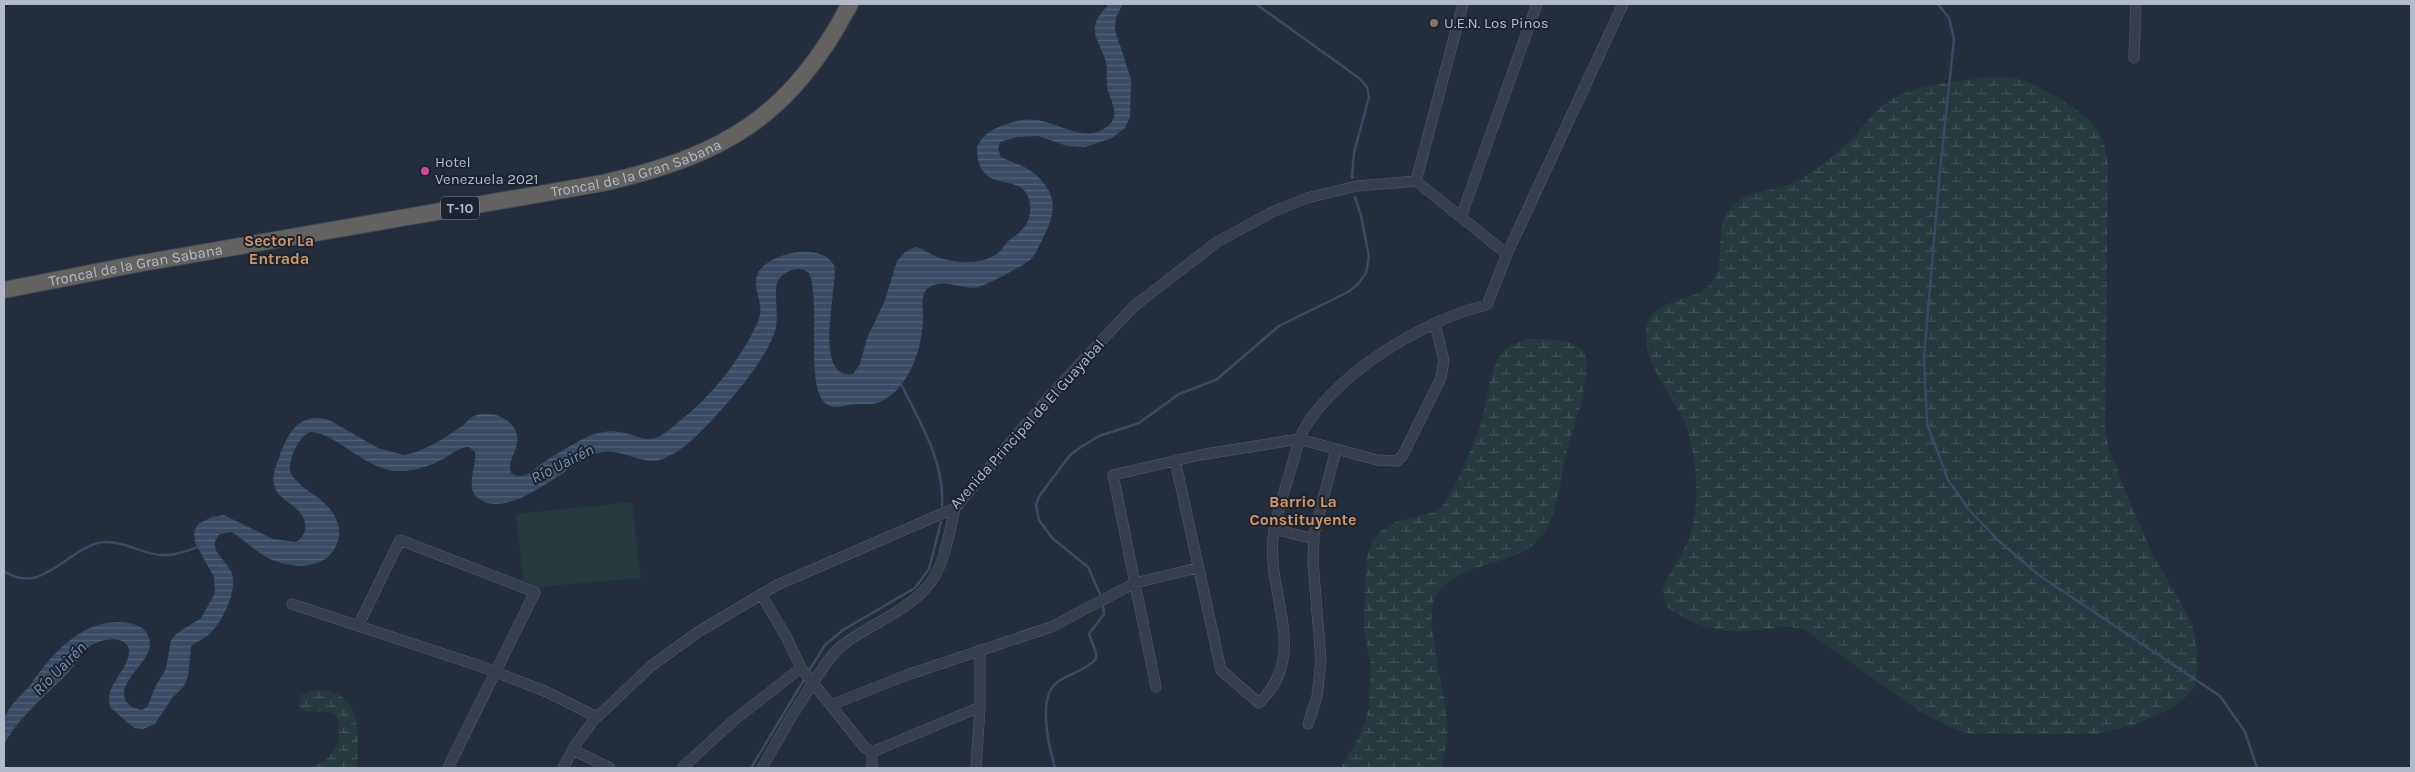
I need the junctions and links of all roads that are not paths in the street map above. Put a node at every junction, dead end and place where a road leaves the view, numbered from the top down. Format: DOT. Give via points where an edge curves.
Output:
graph roads {
  1 [pos="850,4"];
  2 [pos="1463,4"];
  3 [pos="1538,4"];
  4 [pos="1623,4"];
  5 [pos="2136,4"];
  6 [pos="2134,58"];
  7 [pos="1416,181"];
  8 [pos="1461,217"];
  9 [pos="1507,254"];
  10 [pos="4,290"];
  11 [pos="1435,324"];
  12 [pos="1299,439"];
  13 [pos="1336,450"];
  14 [pos="1175,460"];
  15 [pos="955,508"];
  16 [pos="1274,529"];
  17 [pos="1314,539"];
  18 [pos="1197,568"];
  19 [pos="1135,583"];
  20 [pos="761,594"];
  21 [pos="292,604"];
  22 [pos="358,626"];
  23 [pos="980,650"];
  24 [pos="801,668"];
  25 [pos="495,672"];
  26 [pos="813,683"];
  27 [pos="1156,686"];
  28 [pos="831,705"];
  29 [pos="980,708"];
  30 [pos="597,717"];
  31 [pos="1308,724"];
  32 [pos="573,750"];
  33 [pos="872,752"];
  34 [pos="448,768"];
  35 [pos="563,768"];
  36 [pos="610,768"];
  37 [pos="682,768"];
  38 [pos="762,768"];
  39 [pos="872,768"];
  40 [pos="976,768"];
  1 -- 10 [label="highway, Troncal de la Gran Sabana / T-10" via="804,74 782,100 733,138 668,166 603,184 176,257"];
  2 -- 7 [label="street"];
  3 -- 8 [label="street"];
  4 -- 9 [label="street"];
  5 -- 6 [label="street"];
  7 -- 8 [label="street"];
  7 -- 15 [label="street, Avenida Principal de El Guayabal" via="1357,186 1306,198 1248,224 1195,258 1126,314 1049,397"];
  8 -- 9 [label="street"];
  9 -- 11 [label="street" via="1487,305"];
  11 -- 12 [label="street" via="1368,363 1339,385 1314,413"];
  11 -- 13 [label="street" via="1444,362 1441,378 1401,458 1387,462"];
  12 -- 13 [label="street"];
  12 -- 14 [label="street"];
  12 -- 16 [label="street"];
  13 -- 17 [label="street"];
  14 -- 18 [label="street"];
  14 -- 19 [label="street" via="1113,475"];
  15 -- 20 [label="street, Avenida Principal de El Guayabal" via="808,570"];
  15 -- 26 [label="street" via="944,554 928,589 907,606 848,641 830,658"];
  16 -- 17 [label="street"];
  16 -- 18 [label="street" via="1273,550 1284,646 1277,681 1259,702 1221,670"];
  17 -- 31 [label="street" via="1321,661"];
  18 -- 19 [label="street"];
  19 -- 23 [label="street" via="1063,622"];
  19 -- 27 [label="street"];
  20 -- 24 [label="street"];
  20 -- 30 [label="street, Avenida Principal de El Guayabal" via="663,657"];
  21 -- 22 [label="street"];
  22 -- 25 [label="street"];
  22 -- 25 [label="street" via="400,540 535,592"];
  23 -- 28 [label="street"];
  23 -- 29 [label="street"];
  24 -- 26 [label="street"];
  24 -- 37 [label="street" via="734,721"];
  25 -- 30 [label="street"];
  25 -- 34 [label="street"];
  26 -- 28 [label="street"];
  26 -- 38 [label="street"];
  28 -- 33 [label="street" via="864,748"];
  29 -- 33 [label="street"];
  29 -- 40 [label="street"];
  30 -- 32 [label="street, Avenida Principal de El Guayabal"];
  32 -- 35 [label="street, Avenida Principal de El Guayabal"];
  32 -- 36 [label="street"];
  33 -- 39 [label="street"];
}
